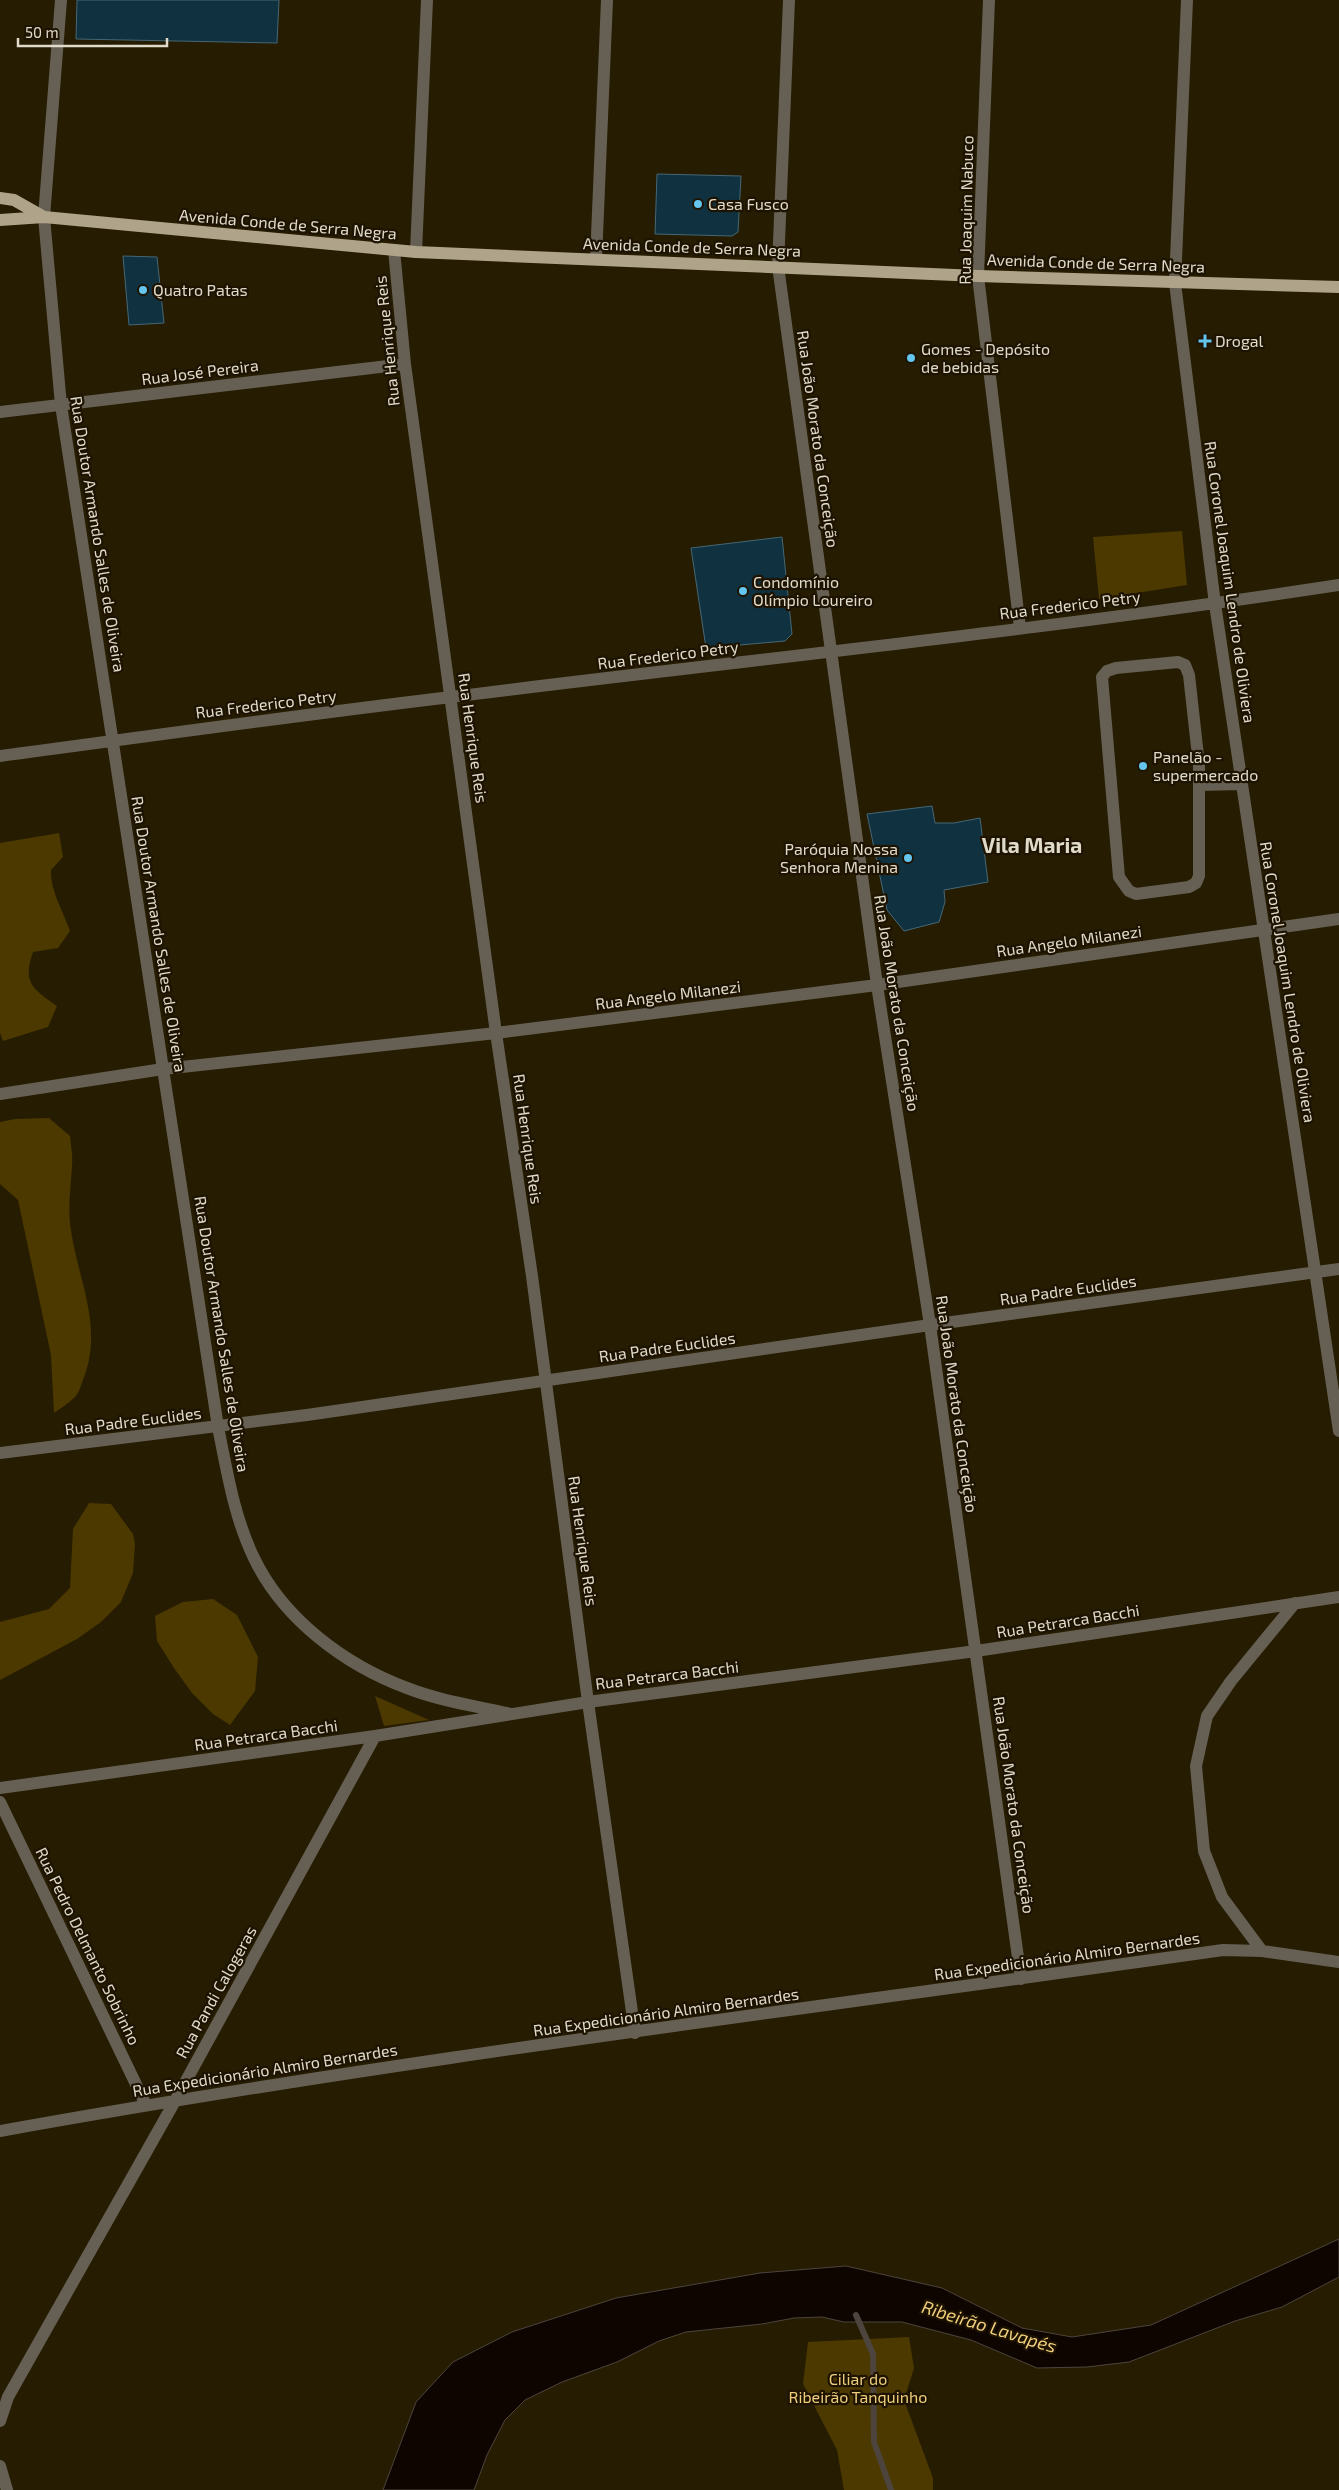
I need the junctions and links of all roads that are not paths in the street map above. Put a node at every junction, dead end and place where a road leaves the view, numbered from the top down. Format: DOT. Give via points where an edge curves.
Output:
graph roads {
  1 [pos="61,0"];
  2 [pos="427,0"];
  3 [pos="607,0"];
  4 [pos="789,0"];
  5 [pos="989,0"];
  6 [pos="1187,0"];
  7 [pos="0,198"];
  8 [pos="44,217"];
  9 [pos="0,220"];
  10 [pos="394,250"];
  11 [pos="416,252"];
  12 [pos="596,260"];
  13 [pos="778,266"];
  14 [pos="978,276"];
  15 [pos="1175,283"];
  16 [pos="1339,287"];
  17 [pos="405,364"];
  18 [pos="61,405"];
  19 [pos="0,412"];
  20 [pos="1339,584"];
  21 [pos="1214,604"];
  22 [pos="1020,628"];
  23 [pos="830,652"];
  24 [pos="450,697"];
  25 [pos="114,740"];
  26 [pos="0,756"];
  27 [pos="1241,784"];
  28 [pos="1200,785"];
  29 [pos="1339,920"];
  30 [pos="1265,930"];
  31 [pos="877,985"];
  32 [pos="496,1033"];
  33 [pos="163,1069"];
  34 [pos="0,1094"];
  35 [pos="1339,1269"];
  36 [pos="1315,1273"];
  37 [pos="930,1325"];
  38 [pos="545,1381"];
  39 [pos="218,1427"];
  40 [pos="1339,1431"];
  41 [pos="0,1453"];
  42 [pos="1339,1597"];
  43 [pos="1295,1604"];
  44 [pos="976,1651"];
  45 [pos="588,1702"];
  46 [pos="511,1714"];
  47 [pos="375,1736"];
  48 [pos="0,1788"];
  49 [pos="0,1802"];
  50 [pos="1262,1952"];
  51 [pos="1339,1962"];
  52 [pos="1021,1979"];
  53 [pos="635,2033"];
  54 [pos="175,2101"];
  55 [pos="146,2105"];
  56 [pos="0,2131"];
  57 [pos="0,2421"];
  58 [pos="0,2466"];
  59 [pos="7,2490"];
  1 -- 8 [label="street, Rua Doutor Armando Salles de Oliveira"];
  2 -- 11 [label="street"];
  3 -- 12 [label="street"];
  4 -- 13 [label="street, Rua João Morato da Conceição"];
  5 -- 14 [label="street, Rua Joaquim Nabuco"];
  6 -- 15 [label="street, Rua Coronel Joaquim Lendro de Oliviera"];
  7 -- 8 [label="main road, Avenida Conde de Serra Negra" via="14,200"];
  8 -- 9 [label="main road, Avenida Conde de Serra Negra"];
  8 -- 10 [label="main road, Avenida Conde de Serra Negra"];
  8 -- 18 [label="street, Rua Doutor Armando Salles de Oliveira"];
  10 -- 11 [label="main road, Avenida Conde de Serra Negra"];
  10 -- 17 [label="street, Rua Henrique Reis"];
  11 -- 12 [label="main road, Avenida Conde de Serra Negra"];
  12 -- 13 [label="main road, Avenida Conde de Serra Negra"];
  13 -- 14 [label="main road, Avenida Conde de Serra Negra"];
  13 -- 23 [label="street, Rua João Morato da Conceição"];
  14 -- 15 [label="main road, Avenida Conde de Serra Negra"];
  14 -- 22 [label="street, Rua Joaquim Nabuco"];
  15 -- 16 [label="main road, Avenida Conde de Serra Negra"];
  15 -- 21 [label="street, Rua Coronel Joaquim Lendro de Oliviera"];
  17 -- 18 [label="street, Rua José Pereira"];
  17 -- 24 [label="street, Rua Henrique Reis"];
  18 -- 19 [label="street, Rua José Pereira"];
  18 -- 25 [label="street, Rua Doutor Armando Salles de Oliveira"];
  20 -- 21 [label="street, Rua Frederico Petry"];
  21 -- 22 [label="street, Rua Frederico Petry"];
  21 -- 27 [label="street, Rua Coronel Joaquim Lendro de Oliviera"];
  22 -- 23 [label="street, Rua Frederico Petry"];
  23 -- 24 [label="street, Rua Frederico Petry"];
  23 -- 31 [label="street, Rua João Morato da Conceição"];
  24 -- 25 [label="street, Rua Frederico Petry"];
  24 -- 32 [label="street, Rua Henrique Reis"];
  25 -- 26 [label="street, Rua Frederico Petry"];
  25 -- 33 [label="street, Rua Doutor Armando Salles de Oliveira"];
  27 -- 28 [label="street"];
  27 -- 30 [label="street, Rua Coronel Joaquim Lendro de Oliviera"];
  28 -- 28 [label="street" via="1199,876 1196,883 1181,889 1136,894 1129,891 1119,877 1102,677 1108,671 1178,662 1185,665 1189,675"];
  29 -- 30 [label="street, Rua Angelo Milanezi"];
  30 -- 31 [label="street, Rua Angelo Milanezi"];
  30 -- 36 [label="street, Rua Coronel Joaquim Lendro de Oliviera"];
  31 -- 32 [label="street, Rua Angelo Milanezi"];
  31 -- 37 [label="street, Rua João Morato da Conceição"];
  32 -- 33 [label="street, Rua Angelo Milanezi"];
  32 -- 38 [label="street, Rua Henrique Reis"];
  33 -- 34 [label="street, Rua Angelo Milanezi"];
  33 -- 39 [label="street, Rua Doutor Armando Salles de Oliveira"];
  35 -- 36 [label="street, Rua Padre Euclides"];
  36 -- 37 [label="street, Rua Padre Euclides"];
  36 -- 40 [label="street, Rua Coronel Joaquim Lendro de Oliviera"];
  37 -- 38 [label="street, Rua Padre Euclides"];
  37 -- 44 [label="street, Rua João Morato da Conceição"];
  38 -- 39 [label="street, Rua Padre Euclides"];
  38 -- 45 [label="street, Rua Henrique Reis"];
  39 -- 41 [label="street, Rua Padre Euclides"];
  39 -- 46 [label="street, Rua Doutor Armando Salles de Oliveira" via="233,1500 254,1559 285,1606 325,1643 367,1671 409,1689"];
  42 -- 43 [label="street, Rua Petrarca Bacchi"];
  43 -- 44 [label="street, Rua Petrarca Bacchi"];
  43 -- 50 [label="street" via="1231,1681 1207,1716 1196,1766 1204,1851 1222,1897"];
  44 -- 45 [label="street, Rua Petrarca Bacchi"];
  44 -- 52 [label="street, Rua João Morato da Conceição"];
  45 -- 46 [label="street, Rua Petrarca Bacchi"];
  45 -- 53 [label="street, Rua Henrique Reis"];
  46 -- 47 [label="street, Rua Petrarca Bacchi"];
  47 -- 48 [label="street, Rua Petrarca Bacchi"];
  47 -- 54 [label="street, Rua Pandi Calogeras"];
  49 -- 55 [label="street, Rua Pedro Delmanto Sobrinho"];
  50 -- 51 [label="street, Rua Expedicionário Almiro Bernardes"];
  50 -- 52 [label="street, Rua Expedicionário Almiro Bernardes" via="1223,1950"];
  52 -- 53 [label="street, Rua Expedicionário Almiro Bernardes"];
  53 -- 54 [label="street, Rua Expedicionário Almiro Bernardes" via="366,2070"];
  54 -- 55 [label="street, Rua Expedicionário Almiro Bernardes"];
  54 -- 57 [label="street, Rua Pandi Calogeras" via="8,2397"];
  55 -- 56 [label="street, Rua Expedicionário Almiro Bernardes"];
  58 -- 59 [label="street"];
}
